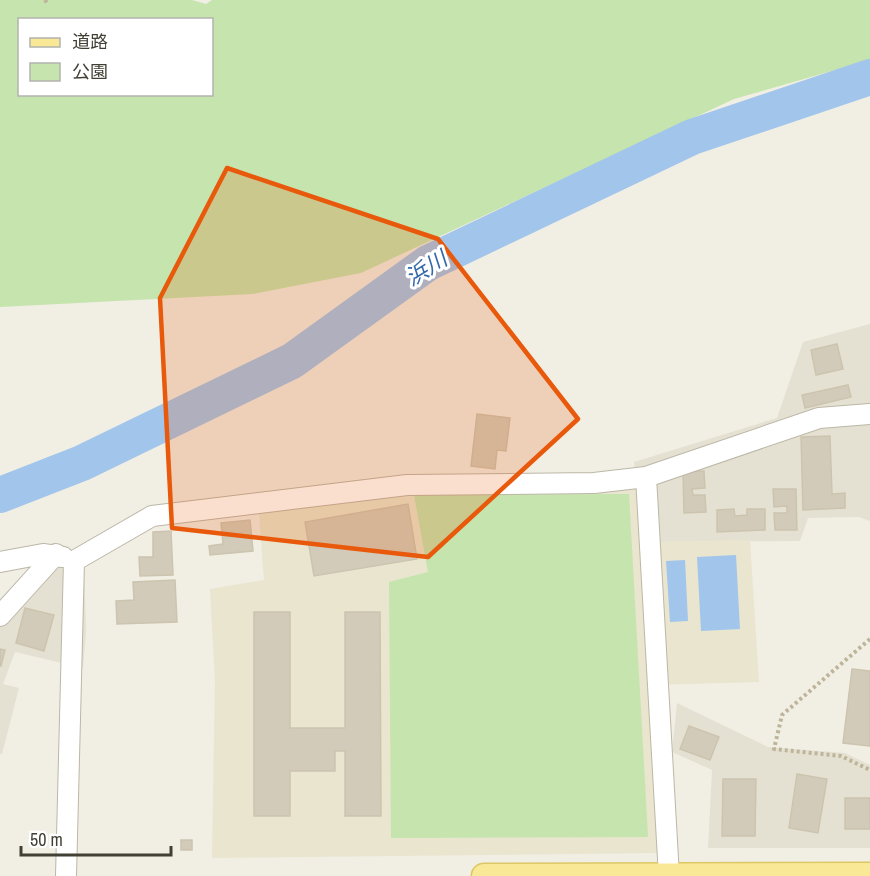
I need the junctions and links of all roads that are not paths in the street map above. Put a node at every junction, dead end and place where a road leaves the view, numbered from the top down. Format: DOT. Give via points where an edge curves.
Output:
graph roads {
  1 [pos="870,414"];
  2 [pos="646,477"];
  3 [pos="65,558"];
  4 [pos="0,562"];
  5 [pos="0,616"];
  6 [pos="870,874"];
  7 [pos="66,876"];
  8 [pos="483,876"];
  9 [pos="669,876"];
  1 -- 2 [label="street" via="819,418"];
  2 -- 3 [label="street" via="594,483 407,485 152,516"];
  2 -- 9 [label="street"];
  3 -- 4 [label="street" via="44,554"];
  3 -- 5 [label="street"];
  3 -- 7 [label="street"];
  6 -- 9 [label="main road"];
  8 -- 9 [label="main road"];
}
